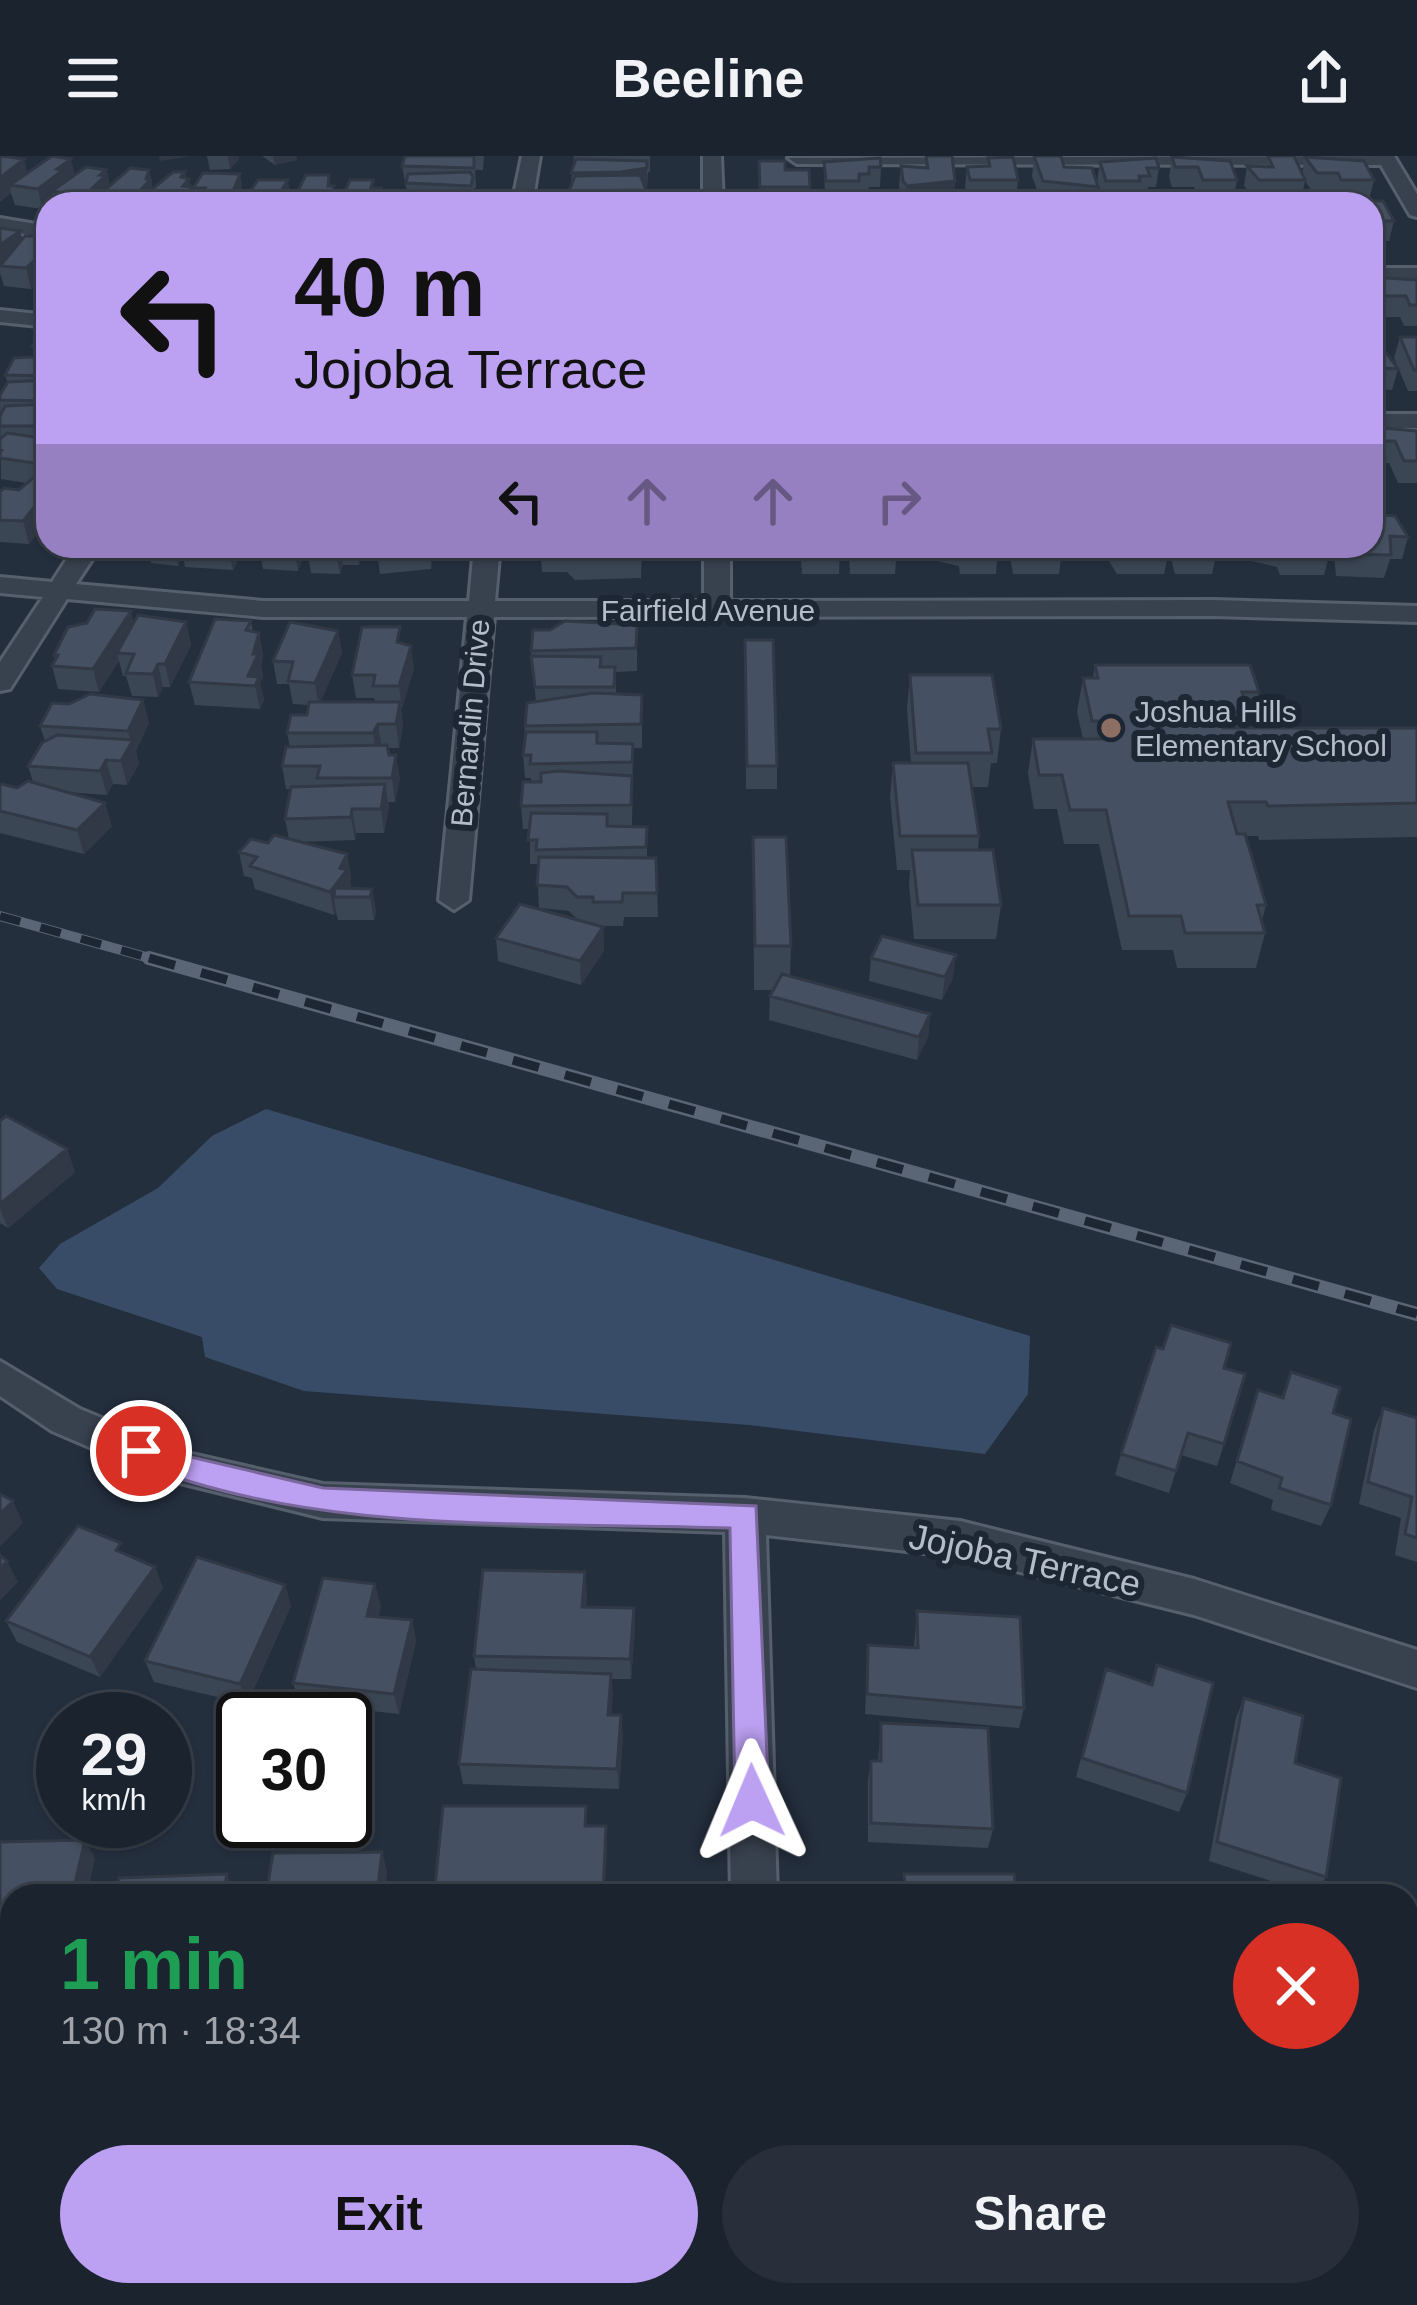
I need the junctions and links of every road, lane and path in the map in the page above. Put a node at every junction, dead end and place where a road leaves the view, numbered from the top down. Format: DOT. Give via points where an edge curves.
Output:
graph roads {
  1 [pos="531,156"];
  2 [pos="712,156"];
  3 [pos="796,158"];
  4 [pos="1386,158"];
  5 [pos="524,192"];
  6 [pos="713,192"];
  7 [pos="1417,211"];
  8 [pos="0,224"];
  9 [pos="36,230"];
  10 [pos="1383,274"];
  11 [pos="1417,274"];
  12 [pos="0,316"];
  13 [pos="36,320"];
  14 [pos="1383,421"];
  15 [pos="1417,421"];
  16 [pos="80,558"];
  17 [pos="486,558"];
  18 [pos="717,558"];
  19 [pos="0,585"];
  20 [pos="57,593"];
  21 [pos="717,610"];
  22 [pos="479,611"];
  23 [pos="1417,614"];
  24 [pos="0,683"];
  25 [pos="454,900"];
  26 [pos="0,1376"];
  27 [pos="745,1515"];
  28 [pos="1417,1669"];
  29 [pos="754,1884"];
  1 -- 5 [label="street"];
  2 -- 6 [label="street"];
  3 -- 4 [label="street"];
  4 -- 7 [label="street"];
  8 -- 9 [label="street"];
  10 -- 11 [label="street"];
  12 -- 13 [label="street"];
  14 -- 15 [label="street"];
  16 -- 20 [label="street"];
  17 -- 22 [label="street, Bernardin Drive"];
  18 -- 21 [label="street"];
  19 -- 20 [label="street, Fairfield Avenue"];
  20 -- 22 [label="street, Fairfield Avenue" via="263,609"];
  20 -- 24 [label="street"];
  21 -- 22 [label="street, Fairfield Avenue"];
  21 -- 23 [label="street, Fairfield Avenue"];
  22 -- 25 [label="street, Bernardin Drive"];
  26 -- 27 [label="street, Jojoba Terrace" via="66,1420 178,1467 323,1501"];
  27 -- 28 [label="street, Jojoba Terrace" via="959,1539 1194,1597"];
  27 -- 29 [label="street"];
}
